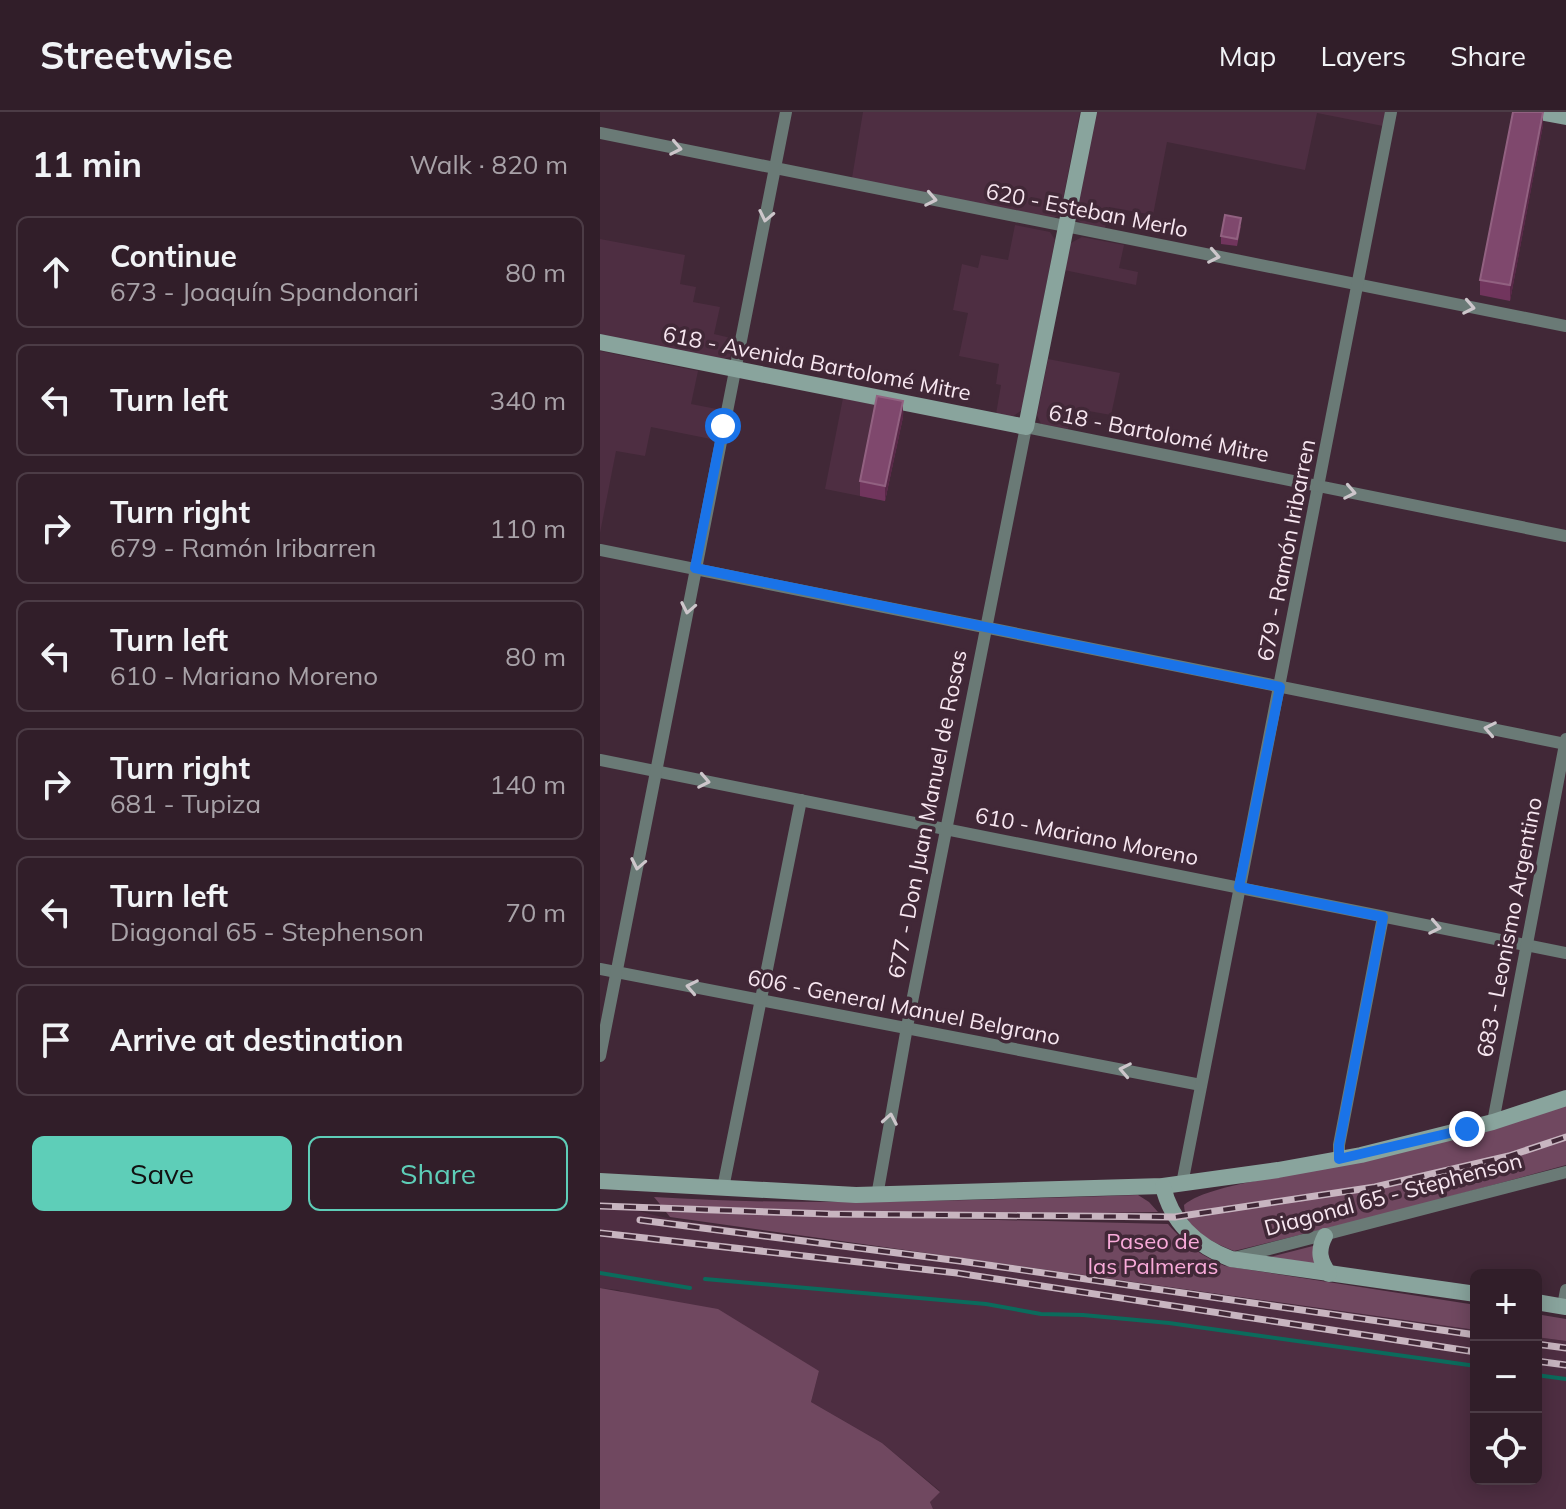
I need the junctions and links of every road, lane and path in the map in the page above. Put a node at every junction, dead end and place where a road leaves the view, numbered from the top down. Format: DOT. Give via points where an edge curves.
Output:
graph roads {
  1 [pos="786,112"];
  2 [pos="1089,112"];
  3 [pos="1391,112"];
  4 [pos="1539,112"];
  5 [pos="1566,117"];
  6 [pos="600,133"];
  7 [pos="775,168"];
  8 [pos="1066,226"];
  9 [pos="1358,285"];
  10 [pos="1566,326"];
  11 [pos="600,342"];
  12 [pos="734,369"];
  13 [pos="1026,427"];
  14 [pos="1318,486"];
  15 [pos="1566,536"];
  16 [pos="600,550"];
  17 [pos="695,568"];
  18 [pos="987,628"];
  19 [pos="1280,687"];
  20 [pos="1566,742"];
  21 [pos="600,760"];
  22 [pos="657,771"];
  23 [pos="801,800"];
  24 [pos="946,829"];
  25 [pos="1239,887"];
  26 [pos="1383,917"];
  27 [pos="1526,945"];
  28 [pos="1566,953"];
  29 [pos="600,969"];
  30 [pos="617,972"];
  31 [pos="761,1000"];
  32 [pos="907,1027"];
  33 [pos="600,1056"];
  34 [pos="1201,1085"];
  35 [pos="1566,1098"];
  36 [pos="1493,1122"];
  37 [pos="1339,1159"];
  38 [pos="1566,1172"];
  39 [pos="600,1181"];
  40 [pos="1182,1184"];
  41 [pos="1163,1186"];
  42 [pos="723,1188"];
  43 [pos="877,1196"];
  44 [pos="1325,1236"];
  45 [pos="1231,1259"];
  46 [pos="1329,1274"];
  47 [pos="1470,1293"];
  48 [pos="1565,1301"];
  49 [pos="1542,1302"];
  1 -- 7 [label="street"];
  2 -- 8 [label="street, 677 - Don Juan Manuel de Rosas"];
  3 -- 9 [label="street, 679 - Ramón Iribarren"];
  4 -- 5 [label="street"];
  6 -- 7 [label="street, 620 - Esteban Merlo, one-way"];
  7 -- 8 [label="street, 620 - Esteban Merlo, one-way"];
  7 -- 12 [label="street, one-way"];
  8 -- 9 [label="street, 620 - Esteban Merlo, one-way"];
  8 -- 13 [label="street, 677 - Don Juan Manuel de Rosas"];
  9 -- 10 [label="street, 620 - Esteban Merlo, one-way"];
  9 -- 14 [label="street, 679 - Ramón Iribarren"];
  11 -- 12 [label="street, 618 - Avenida Bartolomé Mitre"];
  12 -- 13 [label="street, 618 - Avenida Bartolomé Mitre"];
  12 -- 17 [label="street"];
  13 -- 14 [label="street, 618 - Bartolomé Mitre"];
  13 -- 18 [label="street, 677 - Don Juan Manuel de Rosas"];
  14 -- 15 [label="street, 618 - Bartolomé Mitre, one-way"];
  14 -- 19 [label="street, 679 - Ramón Iribarren"];
  16 -- 17 [label="street"];
  17 -- 18 [label="street"];
  17 -- 22 [label="street, one-way"];
  18 -- 19 [label="street"];
  18 -- 24 [label="street, 677 - Don Juan Manuel de Rosas"];
  20 -- 19 [label="street, one-way"];
  19 -- 25 [label="street, 679 - Ramón Iribarren"];
  20 -- 27 [label="street, 683 - Leonismo Argentino"];
  21 -- 22 [label="street, 610 - Mariano Moreno"];
  22 -- 23 [label="street, 610 - Mariano Moreno, one-way"];
  22 -- 30 [label="street, one-way"];
  23 -- 24 [label="street, 610 - Mariano Moreno"];
  23 -- 31 [label="street"];
  24 -- 25 [label="street, 610 - Mariano Moreno"];
  24 -- 32 [label="street, 677 - Don Juan Manuel de Rosas"];
  25 -- 26 [label="street, 610 - Mariano Moreno"];
  25 -- 34 [label="street, 679 - Ramón Iribarren"];
  26 -- 27 [label="street, 610 - Mariano Moreno, one-way"];
  26 -- 37 [label="street"];
  27 -- 28 [label="street, 610 - Mariano Moreno"];
  27 -- 36 [label="street, 683 - Leonismo Argentino"];
  29 -- 30 [label="street, 606 - General Manuel Belgrano"];
  31 -- 30 [label="street, 606 - General Manuel Belgrano, one-way"];
  30 -- 33 [label="street"];
  31 -- 32 [label="street, 606 - General Manuel Belgrano"];
  31 -- 42 [label="street"];
  34 -- 32 [label="street, 606 - General Manuel Belgrano, one-way"];
  43 -- 32 [label="street, 677 - Don Juan Manuel de Rosas, one-way"];
  34 -- 40 [label="street, 679 - Ramón Iribarren"];
  35 -- 36 [label="street, Diagonal 65 - Stephenson"];
  36 -- 37 [label="street, Diagonal 65 - Stephenson"];
  37 -- 40 [label="street, Diagonal 65 - Stephenson"];
  38 -- 44 [label="street, Diagonal 65 - Stephenson"];
  39 -- 42 [label="street, Diagonal 65 - Stephenson"];
  40 -- 41 [label="street, Diagonal 65 - Stephenson"];
  41 -- 43 [label="street, Diagonal 65 - Stephenson"];
  41 -- 45 [label="street" via="1183,1227 1204,1246"];
  42 -- 43 [label="street, Diagonal 65 - Stephenson"];
  44 -- 45 [label="street, Diagonal 65 - Stephenson"];
  44 -- 46 [label="street" via="1320,1257"];
  45 -- 46 [label="street"];
  46 -- 47 [label="street"];
  48 -- 49 [label="street"];
}
